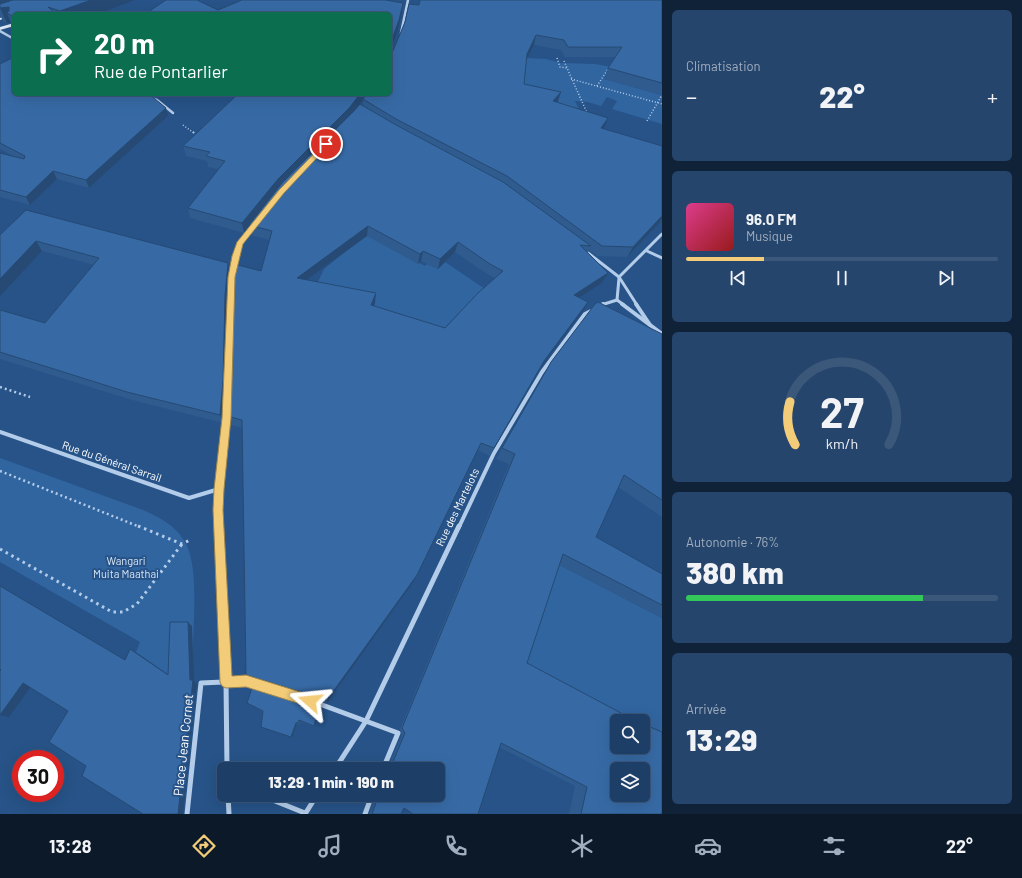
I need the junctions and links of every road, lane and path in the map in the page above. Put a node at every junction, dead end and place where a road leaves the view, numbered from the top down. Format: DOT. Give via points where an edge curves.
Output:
graph roads {
  1 [pos="408,0"];
  2 [pos="12,15"];
  3 [pos="0,19"];
  4 [pos="12,25"];
  5 [pos="0,28"];
  6 [pos="12,37"];
  7 [pos="399,39"];
  8 [pos="557,58"];
  9 [pos="564,61"];
  10 [pos="610,66"];
  11 [pos="567,68"];
  12 [pos="571,79"];
  13 [pos="597,86"];
  14 [pos="662,95"];
  15 [pos="149,98"];
  16 [pos="657,103"];
  17 [pos="662,104"];
  18 [pos="173,113"];
  19 [pos="588,114"];
  20 [pos="647,121"];
  21 [pos="200,137"];
  22 [pos="256,222"];
  23 [pos="662,234"];
  24 [pos="578,246"];
  25 [pos="646,251"];
  26 [pos="662,258"];
  27 [pos="619,277"];
  28 [pos="617,300"];
  29 [pos="650,325"];
  30 [pos="662,334"];
  31 [pos="0,387"];
  32 [pos="30,397"];
  33 [pos="0,432"];
  34 [pos="0,471"];
  35 [pos="219,489"];
  36 [pos="190,540"];
  37 [pos="182,544"];
  38 [pos="0,549"];
  39 [pos="226,682"];
  40 [pos="366,721"];
  41 [pos="227,762"];
  42 [pos="340,762"];
  43 [pos="386,762"];
  44 [pos="228,802"];
  45 [pos="278,802"];
  46 [pos="312,802"];
  47 [pos="369,802"];
  48 [pos="305,813"];
  49 [pos="187,814"];
  50 [pos="229,814"];
  51 [pos="365,814"];
  1 -- 7 [label="street"];
  2 -- 3 [label="main road"];
  4 -- 5 [label="main road"];
  5 -- 6 [label="street"];
  8 -- 11 [label="path" via="560,68"];
  9 -- 11 [label="path"];
  10 -- 13 [label="path"];
  11 -- 12 [label="path"];
  12 -- 13 [label="path"];
  12 -- 19 [label="path"];
  13 -- 16 [label="path"];
  14 -- 16 [label="path"];
  15 -- 18 [label="street" via="157,100"];
  16 -- 17 [label="path"];
  16 -- 20 [label="path"];
  18 -- 21 [label="path"];
  22 -- 35 [label="street" via="240,244 232,277 227,418"];
  23 -- 25 [label="street"];
  24 -- 27 [label="street"];
  25 -- 26 [label="street"];
  25 -- 27 [label="street"];
  27 -- 28 [label="street"];
  27 -- 29 [label="street"];
  28 -- 29 [label="street"];
  28 -- 40 [label="street, Rue des Martelots" via="605,303 585,314 542,372 481,478"];
  29 -- 30 [label="street"];
  31 -- 32 [label="path"];
  33 -- 35 [label="street, Rue du Général Sarrail" via="189,498"];
  34 -- 37 [label="path"];
  35 -- 39 [label="street"];
  36 -- 37 [label="path"];
  37 -- 38 [label="path" via="137,604 123,612 112,612"];
  39 -- 40 [label="street, Place Jean Cornet" via="256,683"];
  39 -- 41 [label="street"];
  39 -- 49 [label="street, Place Jean Cornet" via="201,684"];
  40 -- 42 [label="street, Rue des Martelots"];
  40 -- 43 [label="street, Place Jean Cornet" via="398,733"];
  44 -- 50 [label="street"];
  45 -- 48 [label="street"];
  46 -- 48 [label="street"];
  47 -- 51 [label="street"];
}
